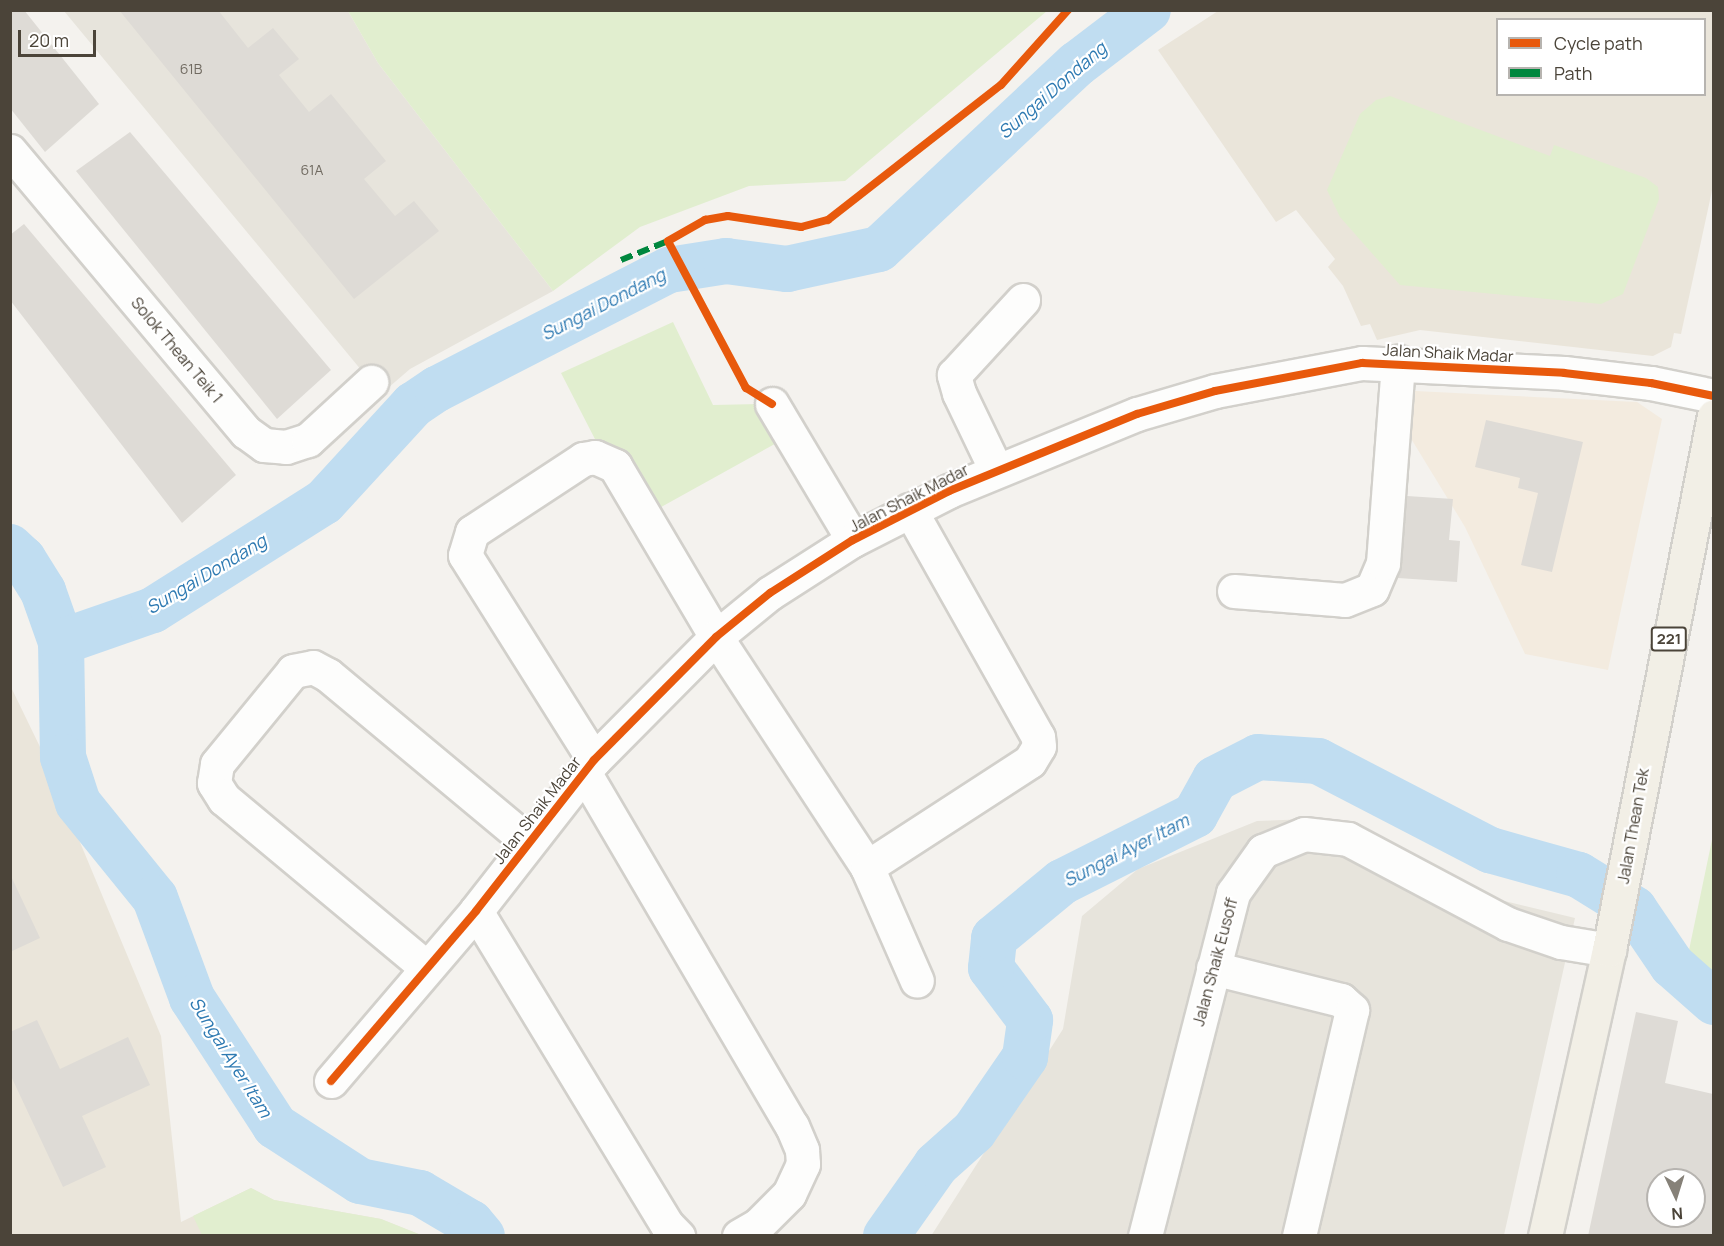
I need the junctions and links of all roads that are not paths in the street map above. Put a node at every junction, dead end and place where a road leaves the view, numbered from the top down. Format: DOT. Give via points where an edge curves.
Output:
graph roads {
  1 [pos="10,151"];
  2 [pos="1023,300"];
  3 [pos="1398,362"];
  4 [pos="371,382"];
  5 [pos="1713,396"];
  6 [pos="772,404"];
  7 [pos="1713,416"];
  8 [pos="996,470"];
  9 [pos="910,510"];
  10 [pos="854,540"];
  11 [pos="1234,591"];
  12 [pos="716,637"];
  13 [pos="589,766"];
  14 [pos="527,841"];
  15 [pos="867,867"];
  16 [pos="476,911"];
  17 [pos="1611,942"];
  18 [pos="427,968"];
  19 [pos="1213,968"];
  20 [pos="917,981"];
  21 [pos="331,1081"];
  22 [pos="678,1236"];
  23 [pos="739,1236"];
  24 [pos="1145,1236"];
  25 [pos="1299,1236"];
  26 [pos="1545,1236"];
  1 -- 4 [label="street, Solok Thean Teik 1" via="246,432 264,445 286,447 308,440"];
  2 -- 8 [label="street" via="954,375 958,393"];
  3 -- 5 [label="street, Jalan Shaik Madar" via="1651,383"];
  3 -- 8 [label="street, Jalan Shaik Madar" via="1295,374 1215,391 1137,414"];
  3 -- 11 [label="street" via="1383,563 1372,589 1345,600"];
  6 -- 10 [label="street"];
  7 -- 17 [label="main road, Jalan Thean Tek / 221"];
  8 -- 9 [label="street, Jalan Shaik Madar"];
  9 -- 10 [label="street, Jalan Shaik Madar"];
  9 -- 15 [label="street" via="1033,728 1039,746 1030,761"];
  10 -- 12 [label="street, Jalan Shaik Madar" via="770,593"];
  12 -- 13 [label="street, Jalan Shaik Madar"];
  12 -- 13 [label="street" via="615,466 606,459 583,459 472,532 465,555 468,566"];
  12 -- 15 [label="street"];
  13 -- 14 [label="street, Jalan Shaik Madar"];
  13 -- 23 [label="street" via="802,1150 803,1164 789,1194 758,1225"];
  14 -- 16 [label="street, Jalan Shaik Madar"];
  14 -- 18 [label="street" via="328,675 313,667 293,671 217,764 214,783 224,799"];
  15 -- 20 [label="street"];
  16 -- 18 [label="street, Jalan Shaik Madar"];
  16 -- 22 [label="street" via="667,1225"];
  17 -- 19 [label="street, Jalan Shaik Eusoff" via="1561,942 1508,924 1348,839 1304,834 1263,851 1247,868 1233,893"];
  17 -- 26 [label="main road, Jalan Thean Tek / 221"];
  18 -- 21 [label="street, Jalan Shaik Madar"];
  19 -- 24 [label="street, Jalan Shaik Eusoff"];
  19 -- 25 [label="street" via="1341,1000 1352,1010"];
}
